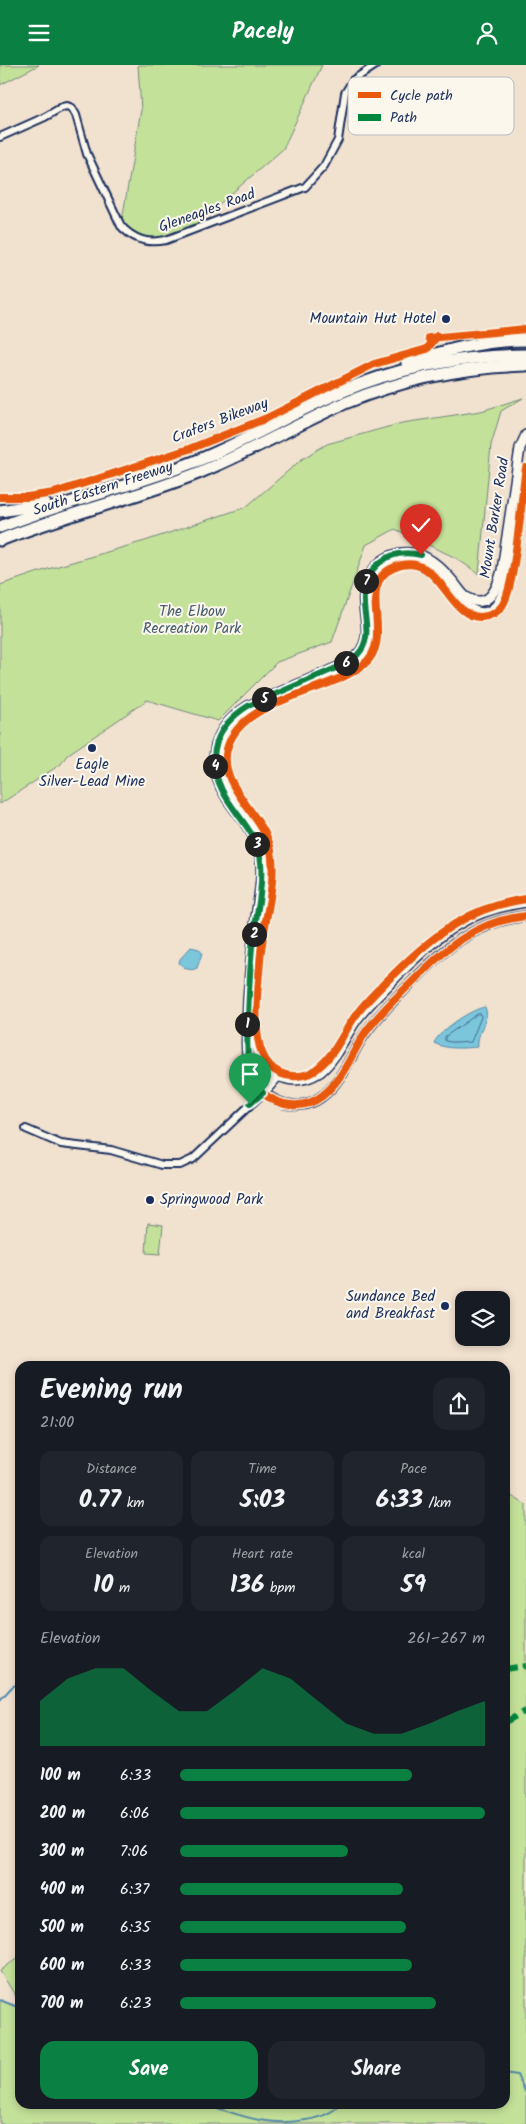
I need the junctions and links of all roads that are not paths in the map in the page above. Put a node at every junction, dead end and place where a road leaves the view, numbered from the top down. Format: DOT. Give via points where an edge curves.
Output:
graph roads {
  1 [pos="376,65"];
  2 [pos="358,77"];
  3 [pos="348,88"];
  4 [pos="0,137"];
  5 [pos="526,340"];
  6 [pos="526,355"];
  7 [pos="526,365"];
  8 [pos="342,391"];
  9 [pos="526,435"];
  10 [pos="526,443"];
  11 [pos="166,473"];
  12 [pos="0,511"];
  13 [pos="0,527"];
  14 [pos="28,530"];
  15 [pos="0,540"];
  16 [pos="0,545"];
  17 [pos="526,902"];
  18 [pos="526,915"];
  19 [pos="264,1065"];
  20 [pos="278,1076"];
  21 [pos="263,1093"];
  22 [pos="26,1129"];
  1 -- 2 [label="street, Gleneagles Road"];
  3 -- 4 [label="street, Gleneagles Road" via="338,140 324,166 305,187 154,243 129,235 121,226 87,154 72,108 62,107"];
  5 -- 8 [label="highway" via="477,344 439,352 379,371"];
  6 -- 8 [label="highway, South Eastern Freeway" via="435,363 403,370"];
  7 -- 14 [label="highway, South Eastern Freeway" via="439,375 377,391 200,472"];
  8 -- 11 [label="highway, South Eastern Freeway"];
  9 -- 21 [label="main road, Mount Barker Road" via="520,448 499,585 487,600 468,598 438,565 421,555 402,553 384,559 376,565 367,581 364,602 367,636 360,653 343,665 248,706 233,715 220,735 214,755 217,775 225,794 253,834 261,863 250,966 247,1053 251,1075"];
  10 -- 19 [label="main road, Mount Barker Road" via="509,571 499,605 482,613 472,610 428,566 412,561 391,564 381,570 371,591 374,639 364,661 246,714 232,725 224,739 221,755 224,777 260,830 268,857 254,1023 256,1048"];
  11 -- 12 [label="highway" via="51,503"];
  11 -- 13 [label="highway, South Eastern Freeway"];
  14 -- 15 [label="highway, South Eastern Freeway"];
  14 -- 16 [label="highway"];
  17 -- 20 [label="main road" via="491,909 452,927 425,948 370,1004 324,1068 300,1080"];
  18 -- 21 [label="main road" via="501,919 476,929 442,952 378,1016 338,1080 322,1096 308,1103 290,1105 277,1102"];
  19 -- 20 [label="main road"];
  19 -- 21 [label="main road" via="258,1075"];
  20 -- 21 [label="main road"];
  21 -- 22 [label="street" via="193,1159 180,1165 162,1165 111,1150 61,1144"];
}
